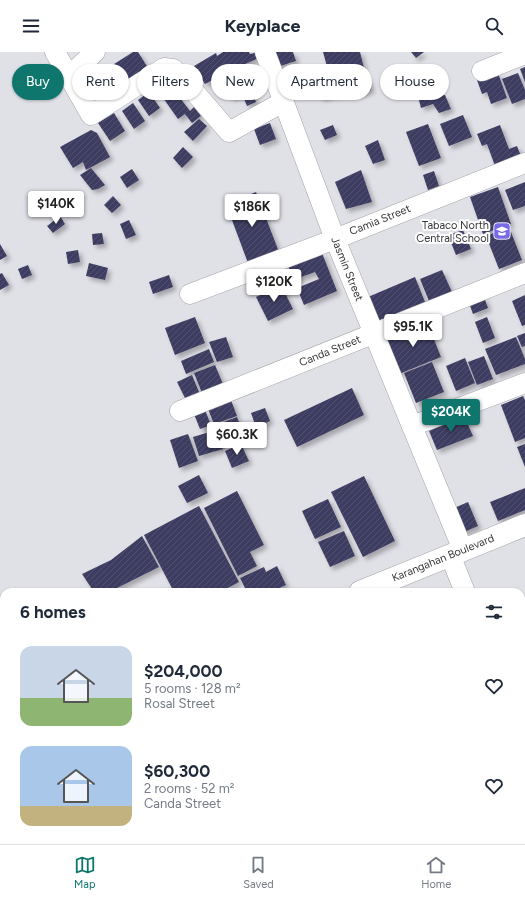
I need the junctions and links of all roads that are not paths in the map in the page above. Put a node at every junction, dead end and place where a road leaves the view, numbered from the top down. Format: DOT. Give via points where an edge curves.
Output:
graph roads {
  1 [pos="55,52"];
  2 [pos="95,52"];
  3 [pos="265,52"];
  4 [pos="525,54"];
  5 [pos="482,71"];
  6 [pos="69,76"];
  7 [pos="284,102"];
  8 [pos="525,163"];
  9 [pos="335,239"];
  10 [pos="525,273"];
  11 [pos="190,294"];
  12 [pos="373,334"];
  13 [pos="525,382"];
  14 [pos="180,411"];
  15 [pos="412,426"];
  16 [pos="525,525"];
  17 [pos="456,552"];
  18 [pos="370,588"];
  19 [pos="464,588"];
  1 -- 6 [label="street"];
  2 -- 6 [label="street"];
  3 -- 7 [label="street, Jasmin Street"];
  4 -- 5 [label="street"];
  6 -- 7 [label="street" via="91,115 158,71 169,68 179,74 229,132"];
  7 -- 9 [label="street, Jasmin Street"];
  8 -- 9 [label="street, Camia Street"];
  9 -- 11 [label="street, Camia Street"];
  9 -- 12 [label="street, Jasmin Street"];
  10 -- 12 [label="street, Canda Street"];
  12 -- 14 [label="street, Canda Street"];
  12 -- 15 [label="street, Jasmin Street"];
  13 -- 15 [label="street"];
  15 -- 17 [label="street, Jasmin Street"];
  16 -- 17 [label="main road, Karangahan Boulevard"];
  17 -- 18 [label="main road, Karangahan Boulevard"];
  17 -- 19 [label="street, Jasmin Street"];
}
